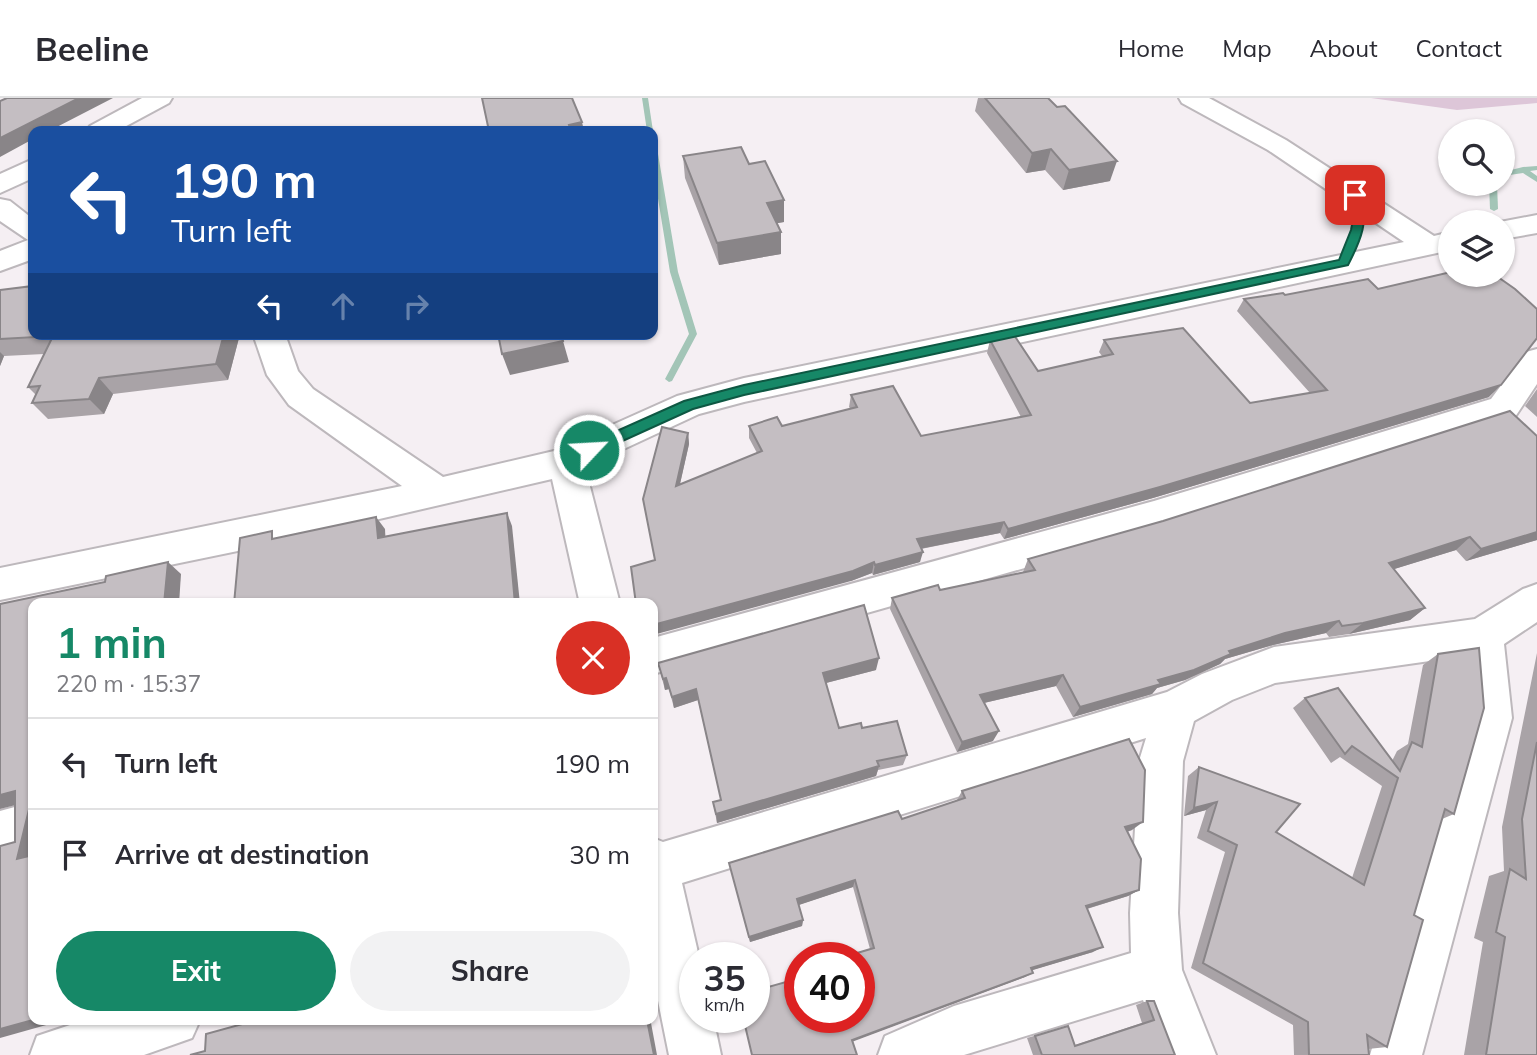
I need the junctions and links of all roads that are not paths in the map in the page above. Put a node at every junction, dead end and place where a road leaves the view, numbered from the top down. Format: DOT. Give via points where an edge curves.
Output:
graph roads {
  1 [pos="160,98"];
  2 [pos="1191,98"];
  3 [pos="108,126"];
  4 [pos="28,170"];
  5 [pos="0,185"];
  6 [pos="1355,195"];
  7 [pos="0,206"];
  8 [pos="1537,224"];
  9 [pos="1515,228"];
  10 [pos="28,229"];
  11 [pos="1438,242"];
  12 [pos="1438,243"];
  13 [pos="28,250"];
  14 [pos="0,262"];
  15 [pos="1344,262"];
  16 [pos="271,340"];
  17 [pos="1537,360"];
  18 [pos="566,461"];
  19 [pos="438,492"];
  20 [pos="0,584"];
  21 [pos="599,598"];
  22 [pos="1537,601"];
  23 [pos="1483,636"];
  24 [pos="658,655"];
  25 [pos="1176,709"];
  26 [pos="28,826"];
  27 [pos="0,834"];
  28 [pos="658,864"];
  29 [pos="658,888"];
  30 [pos="1157,970"];
  31 [pos="157,1025"];
  32 [pos="56,1055"];
  33 [pos="695,1055"];
  34 [pos="904,1055"];
  35 [pos="1190,1055"];
  36 [pos="1396,1055"];
  1 -- 3 [label="street"];
  2 -- 6 [label="street"];
  4 -- 5 [label="street"];
  6 -- 11 [label="street"];
  6 -- 15 [label="street" via="1360,214"];
  7 -- 10 [label="street"];
  8 -- 9 [label="street"];
  12 -- 15 [label="street"];
  13 -- 14 [label="street"];
  15 -- 18 [label="street" via="744,390 688,405"];
  16 -- 19 [label="street" via="283,374 301,397"];
  17 -- 24 [label="street" via="1516,420"];
  18 -- 19 [label="street"];
  18 -- 21 [label="street"];
  19 -- 20 [label="street"];
  22 -- 23 [label="street"];
  23 -- 25 [label="street" via="1274,664"];
  23 -- 36 [label="street" via="1491,718"];
  25 -- 28 [label="street"];
  25 -- 30 [label="street" via="1161,761 1154,914"];
  26 -- 27 [label="street"];
  29 -- 33 [label="street"];
  30 -- 34 [label="street" via="954,1032"];
  30 -- 35 [label="street"];
  31 -- 32 [label="street"];
}
